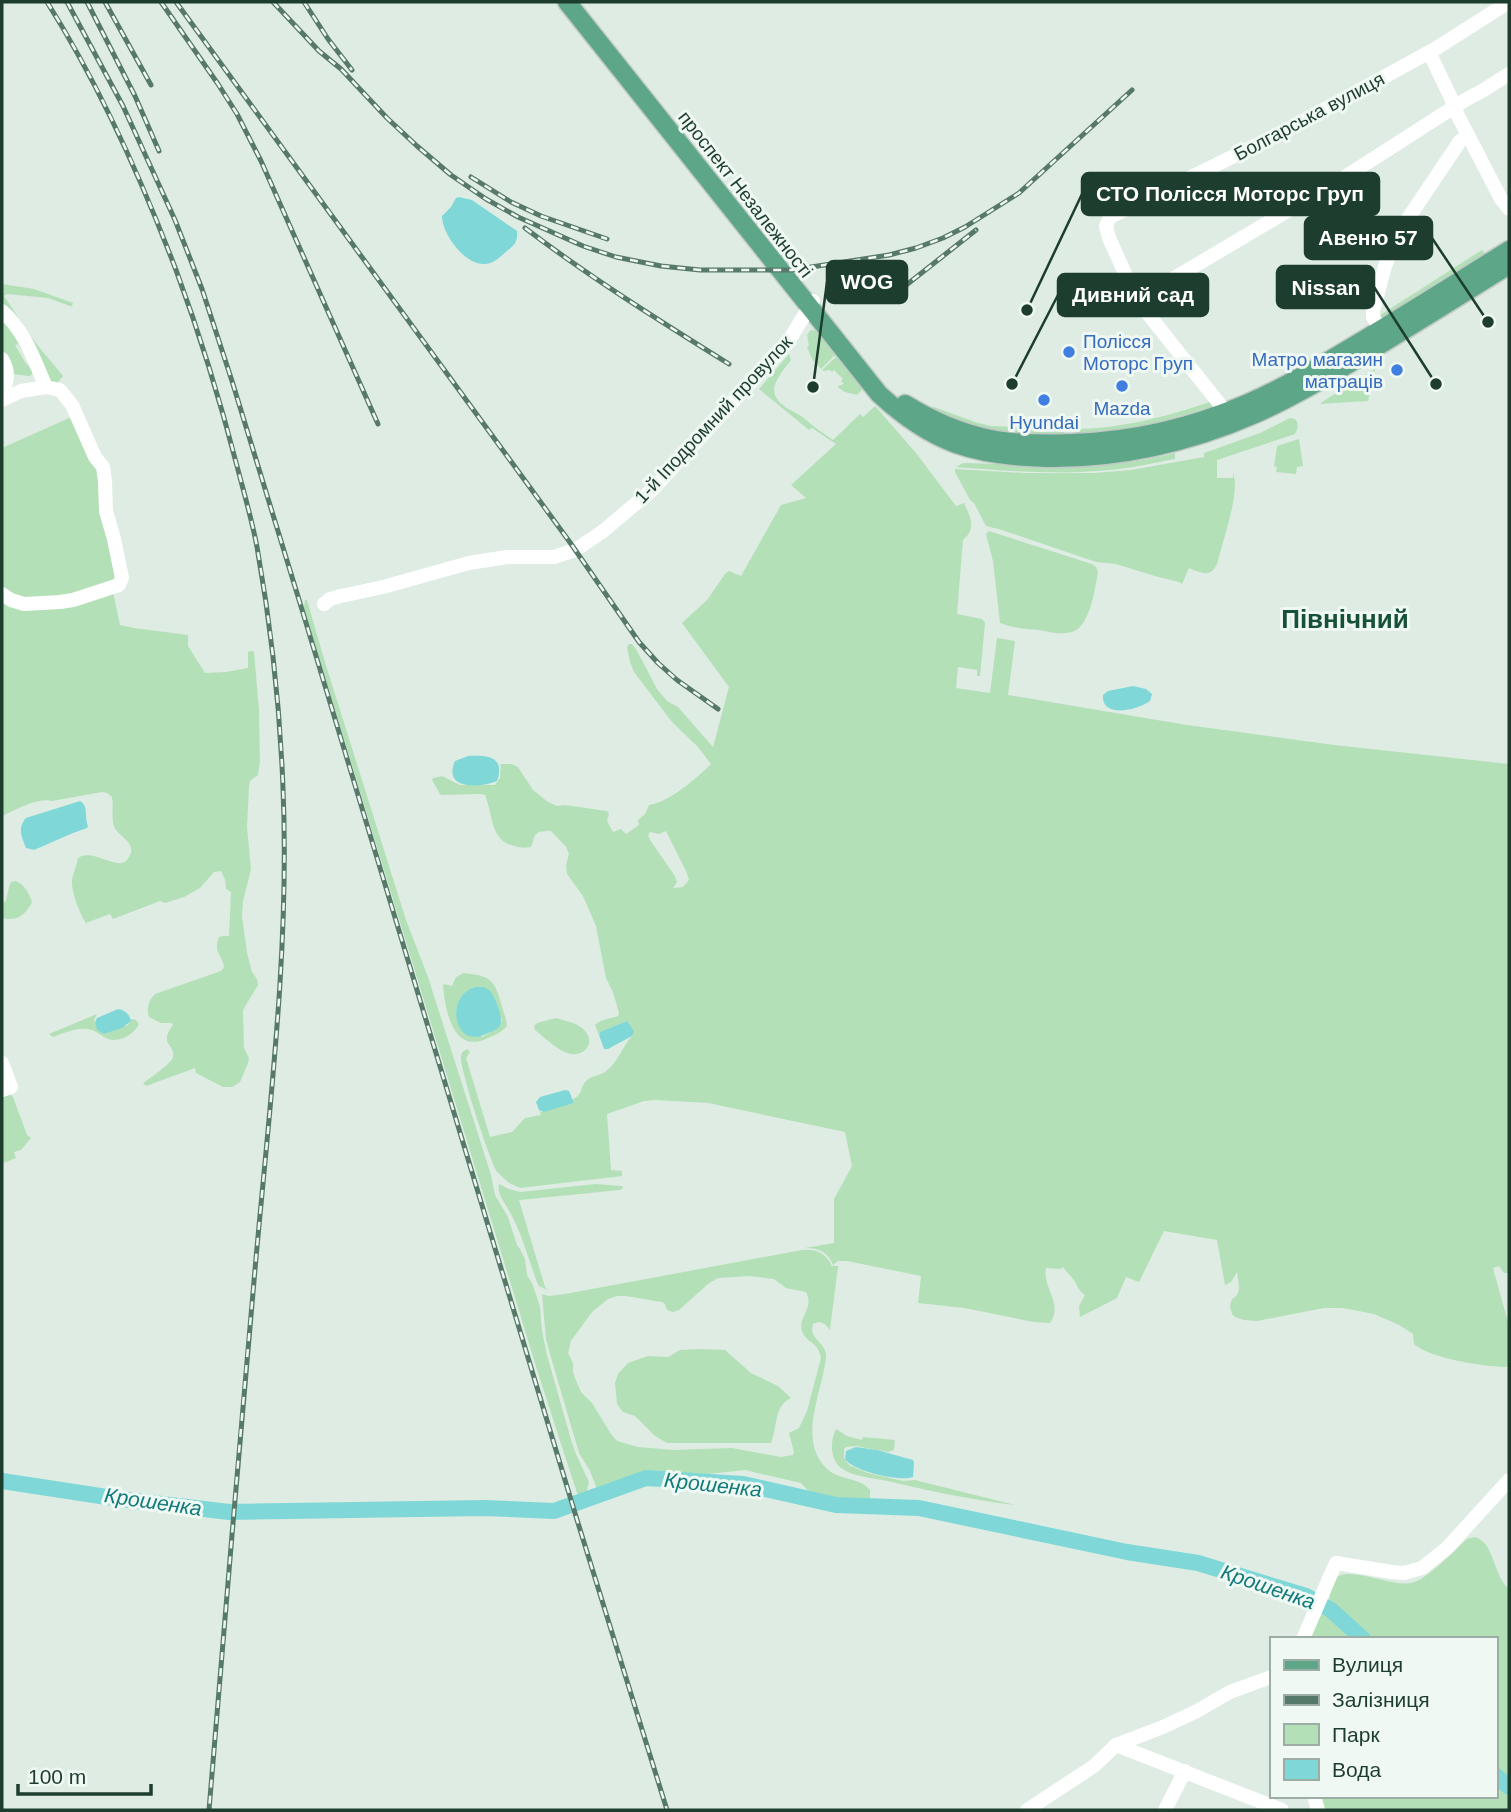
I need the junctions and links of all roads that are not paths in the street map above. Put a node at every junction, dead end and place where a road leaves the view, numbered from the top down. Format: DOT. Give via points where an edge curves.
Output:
graph roads {
  1 [pos="567,2"];
  2 [pos="579,2"];
  3 [pos="1509,2"];
  4 [pos="1429,52"];
  5 [pos="1509,74"];
  6 [pos="1454,106"];
  7 [pos="1468,135"];
  8 [pos="1509,209"];
  9 [pos="1509,250"];
  10 [pos="1509,265"];
  11 [pos="1137,300"];
  12 [pos="811,304"];
  13 [pos="2,311"];
  14 [pos="1381,330"];
  15 [pos="2,359"];
  16 [pos="46,387"];
  17 [pos="2,398"];
  18 [pos="1226,412"];
  19 [pos="2,594"];
  20 [pos="324,604"];
  21 [pos="2,1063"];
  22 [pos="2,1090"];
  23 [pos="1509,1480"];
  24 [pos="1304,1637"];
  25 [pos="1270,1677"];
  26 [pos="1116,1745"];
  27 [pos="1185,1771"];
  28 [pos="1027,1810"];
  29 [pos="1165,1810"];
  30 [pos="1282,1810"];
  1 -- 12 [label="main road, проспект Незалежності"];
  2 -- 12 [label="main road, проспект Незалежності" via="792,270"];
  3 -- 4 [label="street, Болгарська вулиця"];
  4 -- 6 [label="street"];
  4 -- 11 [label="street, Болгарська вулиця" via="1287,130 1110,217 1110,238"];
  5 -- 6 [label="street"];
  6 -- 7 [label="street"];
  6 -- 11 [label="street" via="1345,177"];
  7 -- 8 [label="street"];
  7 -- 14 [label="street" via="1399,232 1373,311"];
  9 -- 14 [label="main road, проспект Незалежності"];
  10 -- 12 [label="main road, проспект Незалежності" via="1347,365 1251,416 1175,442 1097,456 1001,456 940,438 879,394"];
  11 -- 18 [label="street"];
  12 -- 18 [label="main road, проспект Незалежності" via="899,400 971,435 1006,442 1105,442"];
  12 -- 20 [label="street, 1-й Іподромний провулок" via="788,342 652,491 575,550 554,557 469,563"];
  13 -- 16 [label="street" via="24,338"];
  14 -- 18 [label="main road, проспект Незалежності" via="1304,375"];
  15 -- 17 [label="street" via="8,373"];
  16 -- 17 [label="street"];
  16 -- 19 [label="street" via="60,390 72,405 103,467 106,511 122,578 119,585 60,603 24,604"];
  21 -- 22 [label="street" via="11,1087"];
  23 -- 24 [label="street" via="1470,1525 1422,1568 1404,1573 1335,1565"];
  25 -- 26 [label="street"];
  26 -- 27 [label="street"];
  26 -- 28 [label="street" via="1094,1766"];
  27 -- 29 [label="street"];
  27 -- 30 [label="street"];
}
